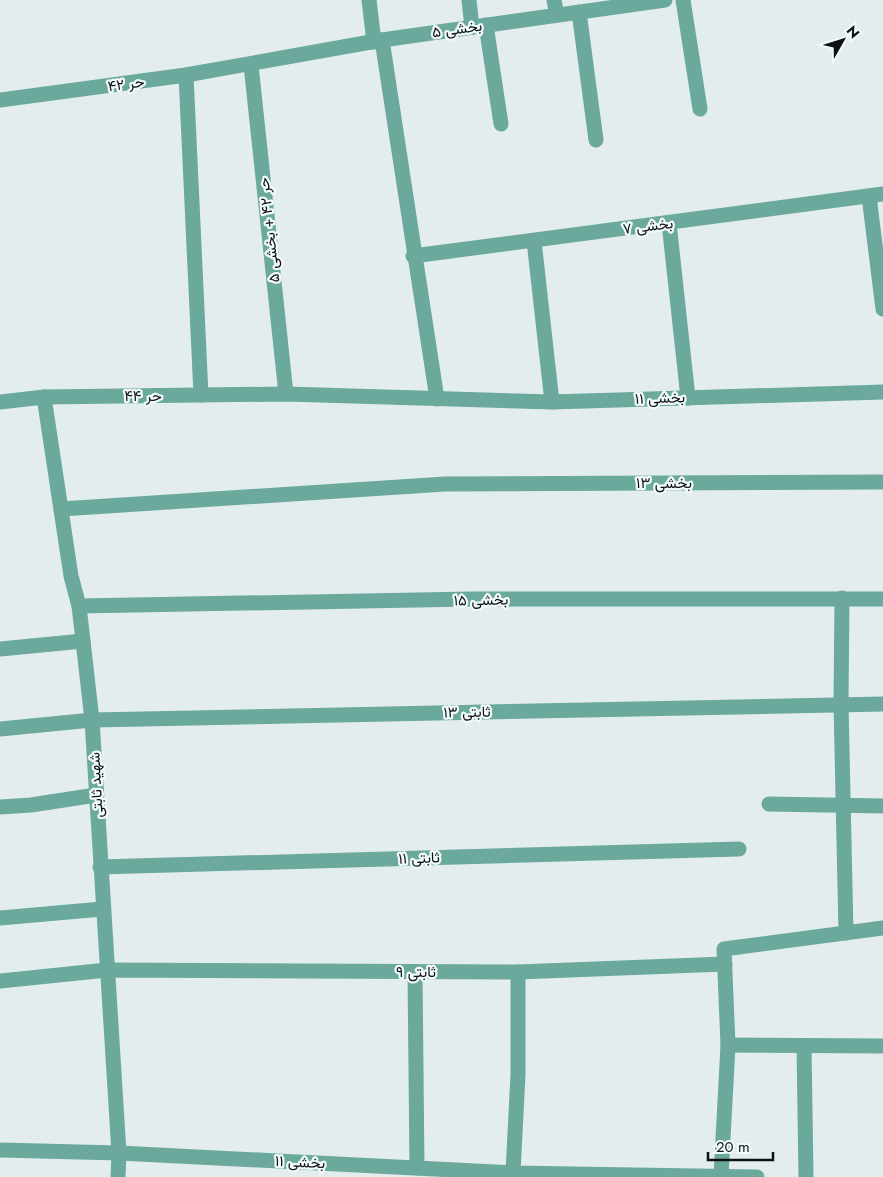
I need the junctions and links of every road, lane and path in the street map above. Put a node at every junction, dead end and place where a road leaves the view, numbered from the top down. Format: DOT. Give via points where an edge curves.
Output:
graph roads {
  1 [pos="369,0"];
  2 [pos="468,0"];
  3 [pos="554,0"];
  4 [pos="665,0"];
  5 [pos="682,0"];
  6 [pos="579,12"];
  7 [pos="557,15"];
  8 [pos="479,26"];
  9 [pos="378,41"];
  10 [pos="251,65"];
  11 [pos="186,76"];
  12 [pos="0,100"];
  13 [pos="700,109"];
  14 [pos="501,124"];
  15 [pos="596,140"];
  16 [pos="876,195"];
  17 [pos="669,223"];
  18 [pos="534,241"];
  19 [pos="414,256"];
  20 [pos="883,309"];
  21 [pos="883,392"];
  22 [pos="286,394"];
  23 [pos="201,395"];
  24 [pos="44,396"];
  25 [pos="688,398"];
  26 [pos="437,399"];
  27 [pos="0,402"];
  28 [pos="552,402"];
  29 [pos="883,482"];
  30 [pos="61,509"];
  31 [pos="842,598"];
  32 [pos="883,599"];
  33 [pos="79,606"];
  34 [pos="83,642"];
  35 [pos="0,649"];
  36 [pos="841,704"];
  37 [pos="883,704"];
  38 [pos="92,720"];
  39 [pos="0,729"];
  40 [pos="96,795"];
  41 [pos="769,804"];
  42 [pos="842,805"];
  43 [pos="883,806"];
  44 [pos="0,807"];
  45 [pos="739,849"];
  46 [pos="100,867"];
  47 [pos="102,908"];
  48 [pos="0,918"];
  49 [pos="883,928"];
  50 [pos="846,934"];
  51 [pos="725,964"];
  52 [pos="107,970"];
  53 [pos="415,972"];
  54 [pos="518,972"];
  55 [pos="0,981"];
  56 [pos="728,1045"];
  57 [pos="804,1046"];
  58 [pos="883,1046"];
  59 [pos="0,1150"];
  60 [pos="119,1153"];
  61 [pos="417,1168"];
  62 [pos="513,1173"];
  63 [pos="721,1176"];
  64 [pos="118,1177"];
  65 [pos="757,1177"];
  66 [pos="806,1177"];
  1 -- 9 [label="street"];
  2 -- 8 [label="street"];
  3 -- 7 [label="street"];
  4 -- 6 [label="street, بخشی ۵"];
  5 -- 13 [label="street"];
  6 -- 7 [label="street, بخشی ۵"];
  6 -- 15 [label="street"];
  7 -- 8 [label="street, بخشی ۵"];
  8 -- 9 [label="street, بخشی ۵"];
  8 -- 14 [label="street"];
  9 -- 10 [label="street, بخشی ۵"];
  9 -- 19 [label="street"];
  10 -- 11 [label="street, حر ۴۲"];
  10 -- 22 [label="street, حر ۴۲ + بخشی ۵"];
  11 -- 12 [label="street, حر ۴۲"];
  11 -- 23 [label="street"];
  16 -- 17 [label="street, بخشی ۷"];
  16 -- 20 [label="street"];
  17 -- 18 [label="street, بخشی ۷"];
  17 -- 25 [label="street"];
  18 -- 19 [label="street, بخشی ۷"];
  18 -- 28 [label="street"];
  19 -- 26 [label="street"];
  21 -- 25 [label="street, بخشی ۱۱"];
  22 -- 23 [label="street, حر ۴۴"];
  22 -- 26 [label="street, بخشی ۱۱"];
  23 -- 24 [label="street, حر ۴۴"];
  24 -- 27 [label="street, حر ۴۴"];
  24 -- 30 [label="street, شهید ثابتی"];
  25 -- 28 [label="street, بخشی ۱۱"];
  26 -- 28 [label="street, بخشی ۱۱"];
  29 -- 30 [label="street, بخشی ۱۳" via="444,484"];
  30 -- 33 [label="street, شهید ثابتی"];
  31 -- 32 [label="street, بخشی ۱۵"];
  31 -- 33 [label="street, بخشی ۱۵" via="472,599"];
  31 -- 36 [label="street"];
  33 -- 34 [label="street, شهید ثابتی"];
  34 -- 35 [label="street"];
  34 -- 38 [label="street, شهید ثابتی"];
  36 -- 37 [label="street, ثابتی ۱۳"];
  36 -- 38 [label="street, ثابتی ۱۳"];
  36 -- 42 [label="street"];
  38 -- 39 [label="street, ثابتی ۱۳"];
  38 -- 40 [label="street, شهید ثابتی"];
  40 -- 44 [label="street"];
  40 -- 46 [label="street, شهید ثابتی"];
  41 -- 42 [label="street"];
  42 -- 43 [label="street"];
  42 -- 50 [label="street"];
  45 -- 46 [label="street, ثابتی ۱۱"];
  46 -- 47 [label="street, شهید ثابتی"];
  47 -- 48 [label="street"];
  47 -- 52 [label="street, شهید ثابتی"];
  49 -- 50 [label="street"];
  50 -- 51 [label="street" via="724,949"];
  51 -- 54 [label="street, ثابتی ۹"];
  51 -- 56 [label="street"];
  52 -- 53 [label="street, ثابتی ۹"];
  52 -- 55 [label="street, ثابتی ۹"];
  52 -- 60 [label="street, شهید ثابتی"];
  53 -- 54 [label="street, ثابتی ۹"];
  53 -- 61 [label="street"];
  54 -- 62 [label="street" via="518,1074"];
  56 -- 57 [label="street"];
  56 -- 63 [label="street"];
  57 -- 58 [label="street"];
  57 -- 66 [label="street"];
  59 -- 60 [label="street, بخشی ۱۱"];
  60 -- 61 [label="street, بخشی ۱۱"];
  60 -- 64 [label="street, شهید ثابتی"];
  61 -- 62 [label="street, بخشی ۱۱"];
  62 -- 63 [label="street, بخشی ۱۱"];
  63 -- 65 [label="street, بخشی ۱۱"];
}
